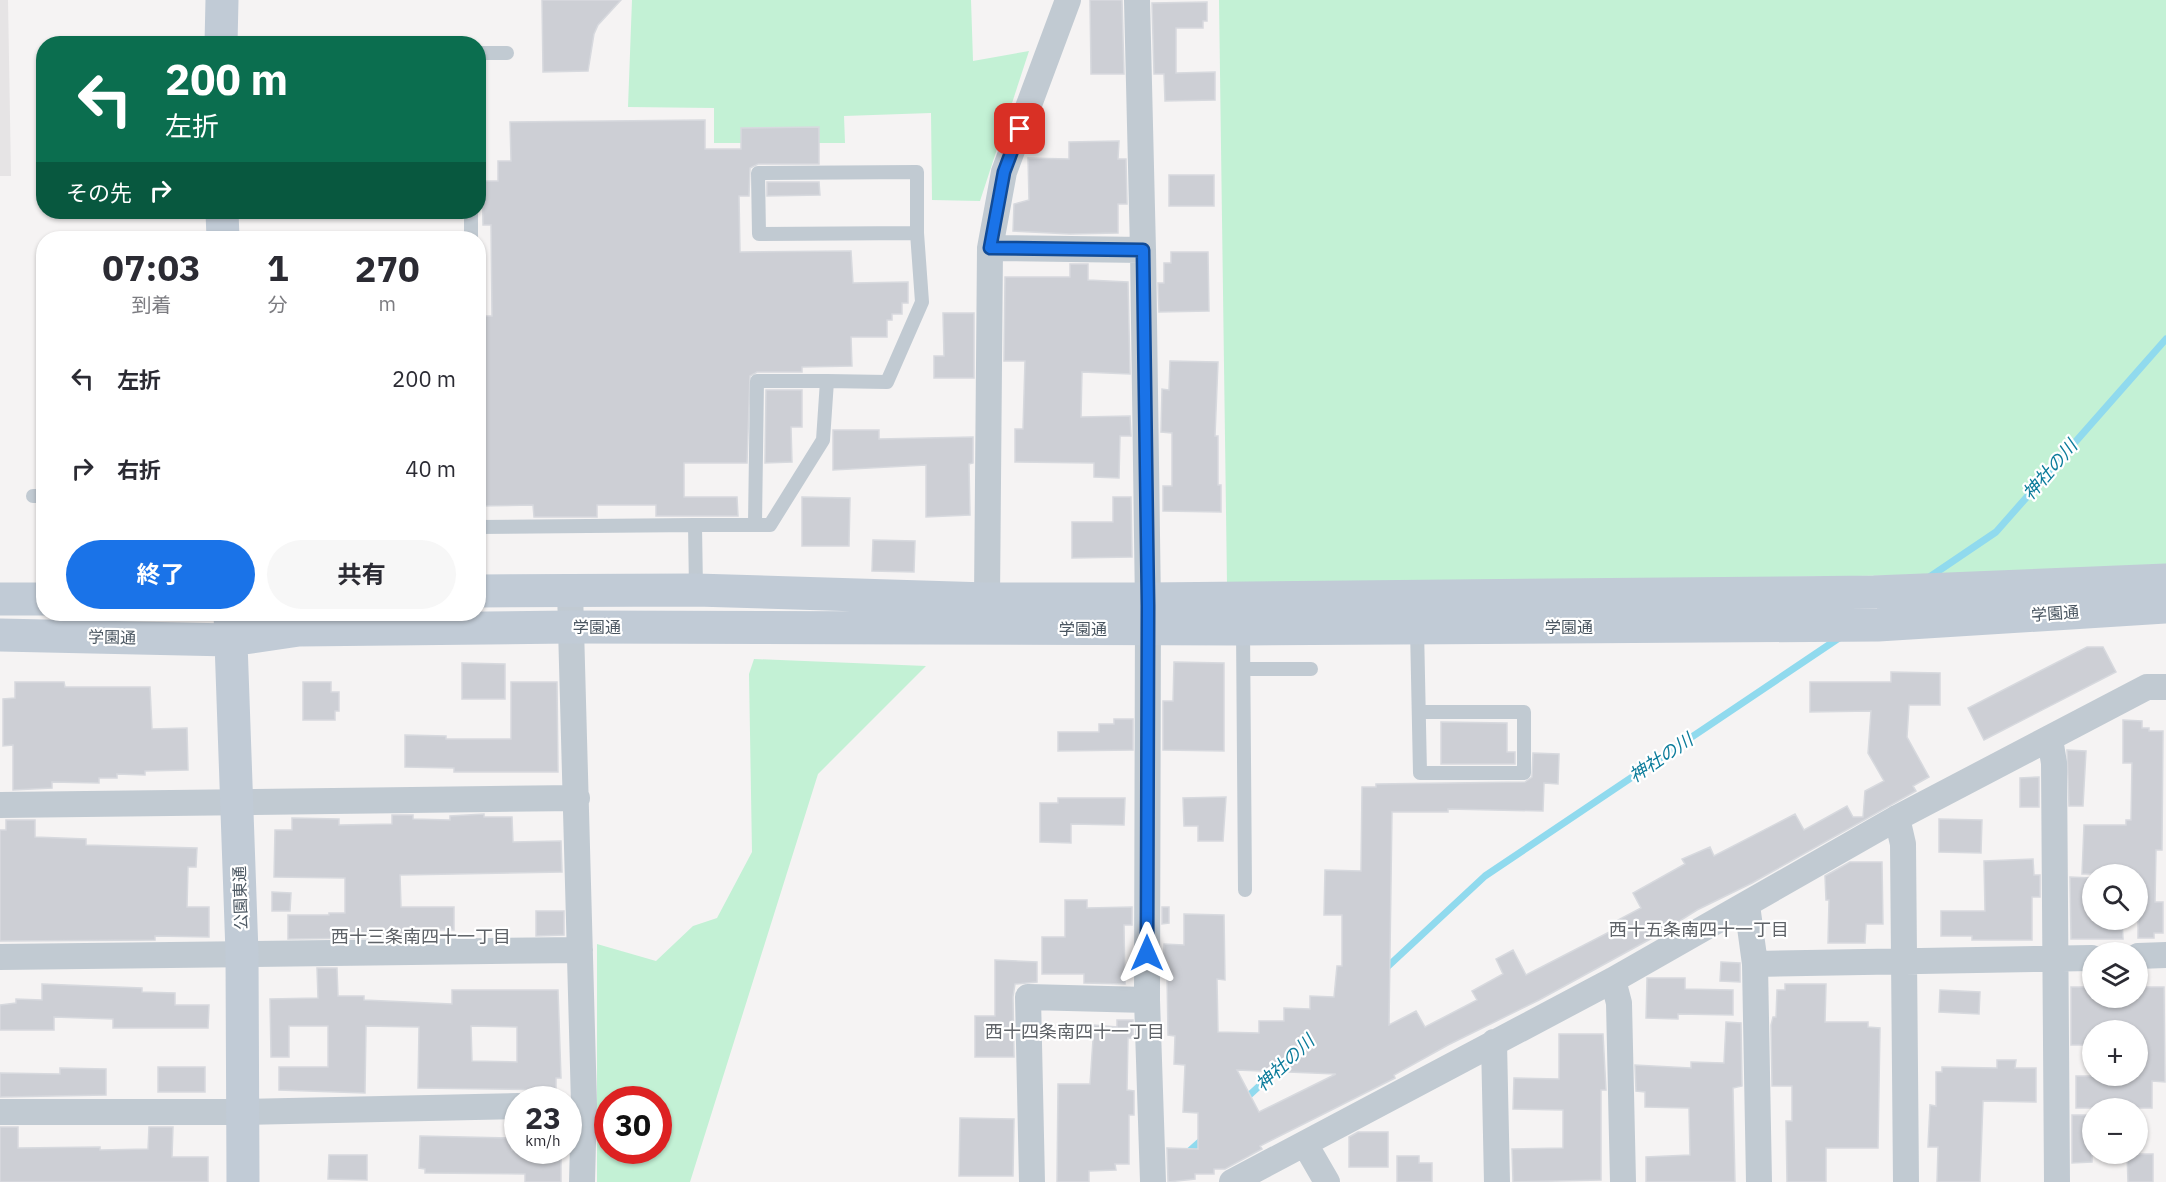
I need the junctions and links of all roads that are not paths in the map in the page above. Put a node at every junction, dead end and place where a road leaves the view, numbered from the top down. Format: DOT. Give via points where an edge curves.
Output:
graph roads {
  1 [pos="222,0"];
  2 [pos="1068,0"];
  3 [pos="1137,0"];
  4 [pos="221,36"];
  5 [pos="486,53"];
  6 [pos="507,53"];
  7 [pos="917,232"];
  8 [pos="990,248"];
  9 [pos="1143,250"];
  10 [pos="827,381"];
  11 [pos="755,524"];
  12 [pos="696,525"];
  13 [pos="486,527"];
  14 [pos="2166,580"];
  15 [pos="696,590"];
  16 [pos="486,591"];
  17 [pos="570,591"];
  18 [pos="0,599"];
  19 [pos="36,599"];
  20 [pos="987,599"];
  21 [pos="2166,607"];
  22 [pos="1147,614"];
  23 [pos="461,621"];
  24 [pos="230,627"];
  25 [pos="571,627"];
  26 [pos="1417,628"];
  27 [pos="1243,629"];
  28 [pos="0,635"];
  29 [pos="1244,669"];
  30 [pos="1311,669"];
  31 [pos="2166,687"];
  32 [pos="1420,712"];
  33 [pos="2050,739"];
  34 [pos="577,798"];
  35 [pos="237,803"];
  36 [pos="0,805"];
  37 [pos="1897,818"];
  38 [pos="1245,890"];
  39 [pos="1747,905"];
  40 [pos="580,950"];
  41 [pos="242,952"];
  42 [pos="2166,955"];
  43 [pos="2148,956"];
  44 [pos="0,957"];
  45 [pos="2082,958"];
  46 [pos="2056,959"];
  47 [pos="1902,961"];
  48 [pos="1755,964"];
  49 [pos="1613,980"];
  50 [pos="1147,1000"];
  51 [pos="1494,1042"];
  52 [pos="576,1086"];
  53 [pos="504,1106"];
  54 [pos="0,1112"];
  55 [pos="242,1112"];
  56 [pos="1305,1144"];
  57 [pos="581,1164"];
  58 [pos="243,1182"];
  59 [pos="582,1182"];
  60 [pos="1032,1182"];
  61 [pos="1153,1182"];
  62 [pos="1232,1182"];
  63 [pos="1327,1182"];
  64 [pos="1497,1182"];
  65 [pos="1623,1182"];
  66 [pos="1759,1182"];
  67 [pos="1906,1182"];
  68 [pos="2057,1182"];
  1 -- 4 [label="street"];
  2 -- 8 [label="street" via="1004,172"];
  3 -- 9 [label="street"];
  5 -- 6 [label="lane"];
  7 -- 7 [label="lane" via="916,172 758,173 759,234"];
  7 -- 10 [label="lane" via="922,302 887,382"];
  8 -- 9 [label="street"];
  8 -- 20 [label="street"];
  9 -- 22 [label="street"];
  10 -- 11 [label="lane" via="823,440 770,525"];
  10 -- 11 [label="lane" via="757,381"];
  11 -- 12 [label="lane"];
  12 -- 13 [label="lane"];
  12 -- 15 [label="lane"];
  14 -- 22 [label="street, 学園通"];
  15 -- 17 [label="street, 学園通"];
  15 -- 20 [label="street, 学園通"];
  16 -- 17 [label="street, 学園通"];
  17 -- 25 [label="street"];
  18 -- 19 [label="street"];
  20 -- 22 [label="street, 学園通"];
  21 -- 26 [label="street, 学園通" via="1878,625"];
  22 -- 25 [label="street, 学園通"];
  22 -- 27 [label="street, 学園通"];
  22 -- 50 [label="street"];
  23 -- 24 [label="street, 学園通" via="299,630"];
  23 -- 25 [label="street, 学園通"];
  24 -- 28 [label="street, 学園通"];
  24 -- 35 [label="street, 公園東通"];
  25 -- 34 [label="street"];
  26 -- 27 [label="street, 学園通"];
  26 -- 32 [label="lane"];
  27 -- 29 [label="lane"];
  29 -- 30 [label="lane"];
  29 -- 38 [label="lane"];
  31 -- 33 [label="street" via="2147,687"];
  32 -- 32 [label="lane" via="1524,712 1524,773 1420,773"];
  33 -- 37 [label="street"];
  33 -- 46 [label="street" via="2054,764"];
  34 -- 35 [label="street"];
  34 -- 40 [label="street"];
  35 -- 36 [label="street"];
  35 -- 41 [label="street, 公園東通"];
  37 -- 39 [label="street"];
  37 -- 47 [label="street" via="1903,844"];
  39 -- 48 [label="street"];
  39 -- 49 [label="street"];
  40 -- 41 [label="street"];
  40 -- 52 [label="street"];
  41 -- 44 [label="street"];
  41 -- 55 [label="street, 公園東通"];
  42 -- 43 [label="street"];
  45 -- 46 [label="street"];
  46 -- 47 [label="street"];
  46 -- 68 [label="street"];
  47 -- 48 [label="street"];
  47 -- 67 [label="street"];
  48 -- 66 [label="street"];
  49 -- 51 [label="street"];
  49 -- 65 [label="street" via="1619,1003"];
  50 -- 60 [label="street" via="1028,997"];
  50 -- 61 [label="street"];
  51 -- 56 [label="street"];
  51 -- 64 [label="street"];
  53 -- 55 [label="street"];
  54 -- 55 [label="street"];
  55 -- 58 [label="street, 公園東通"];
  56 -- 62 [label="street"];
  56 -- 63 [label="street"];
  57 -- 59 [label="street"];
}
